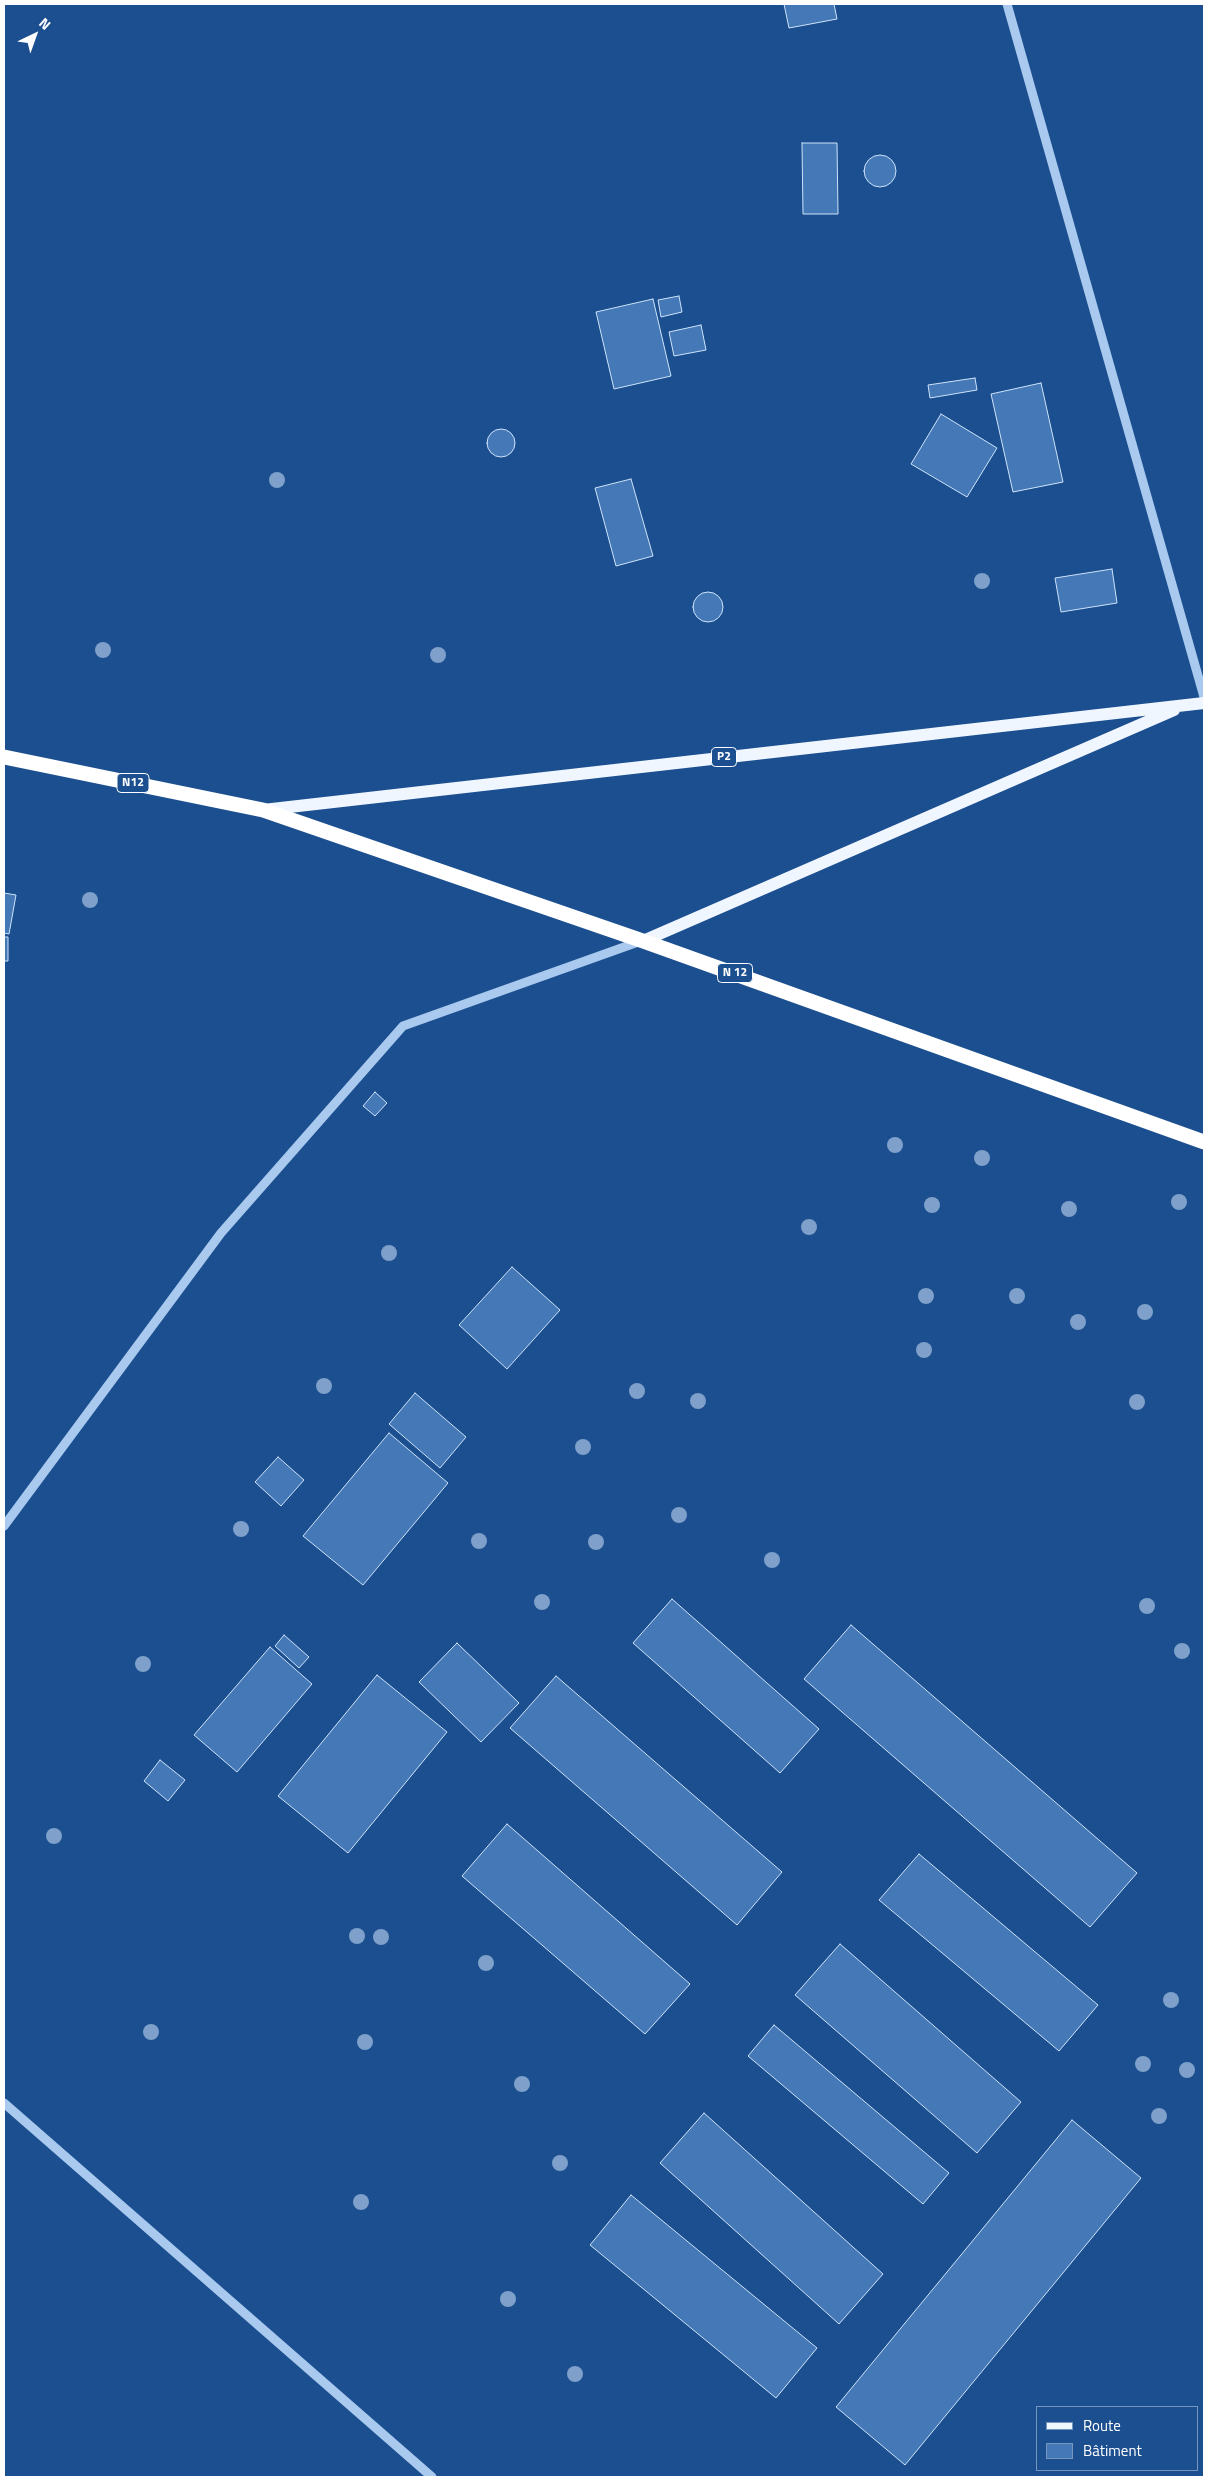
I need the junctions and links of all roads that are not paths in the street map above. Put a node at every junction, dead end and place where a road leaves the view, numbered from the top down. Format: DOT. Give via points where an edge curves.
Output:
graph roads {
  1 [pos="1008,4"];
  2 [pos="1204,697"];
  3 [pos="1204,703"];
  4 [pos="1185,705"];
  5 [pos="4,757"];
  6 [pos="263,810"];
  7 [pos="643,940"];
  8 [pos="1204,1142"];
  9 [pos="4,1526"];
  10 [pos="4,2104"];
  11 [pos="432,2477"];
  1 -- 2 [label="street"];
  3 -- 4 [label="main road, P2"];
  4 -- 6 [label="main road, P2"];
  4 -- 7 [label="main road, P2"];
  5 -- 6 [label="highway, N12"];
  6 -- 7 [label="highway, N 12"];
  7 -- 8 [label="highway, N 12"];
  7 -- 9 [label="street" via="403,1026 221,1233"];
  10 -- 11 [label="street"];
}
